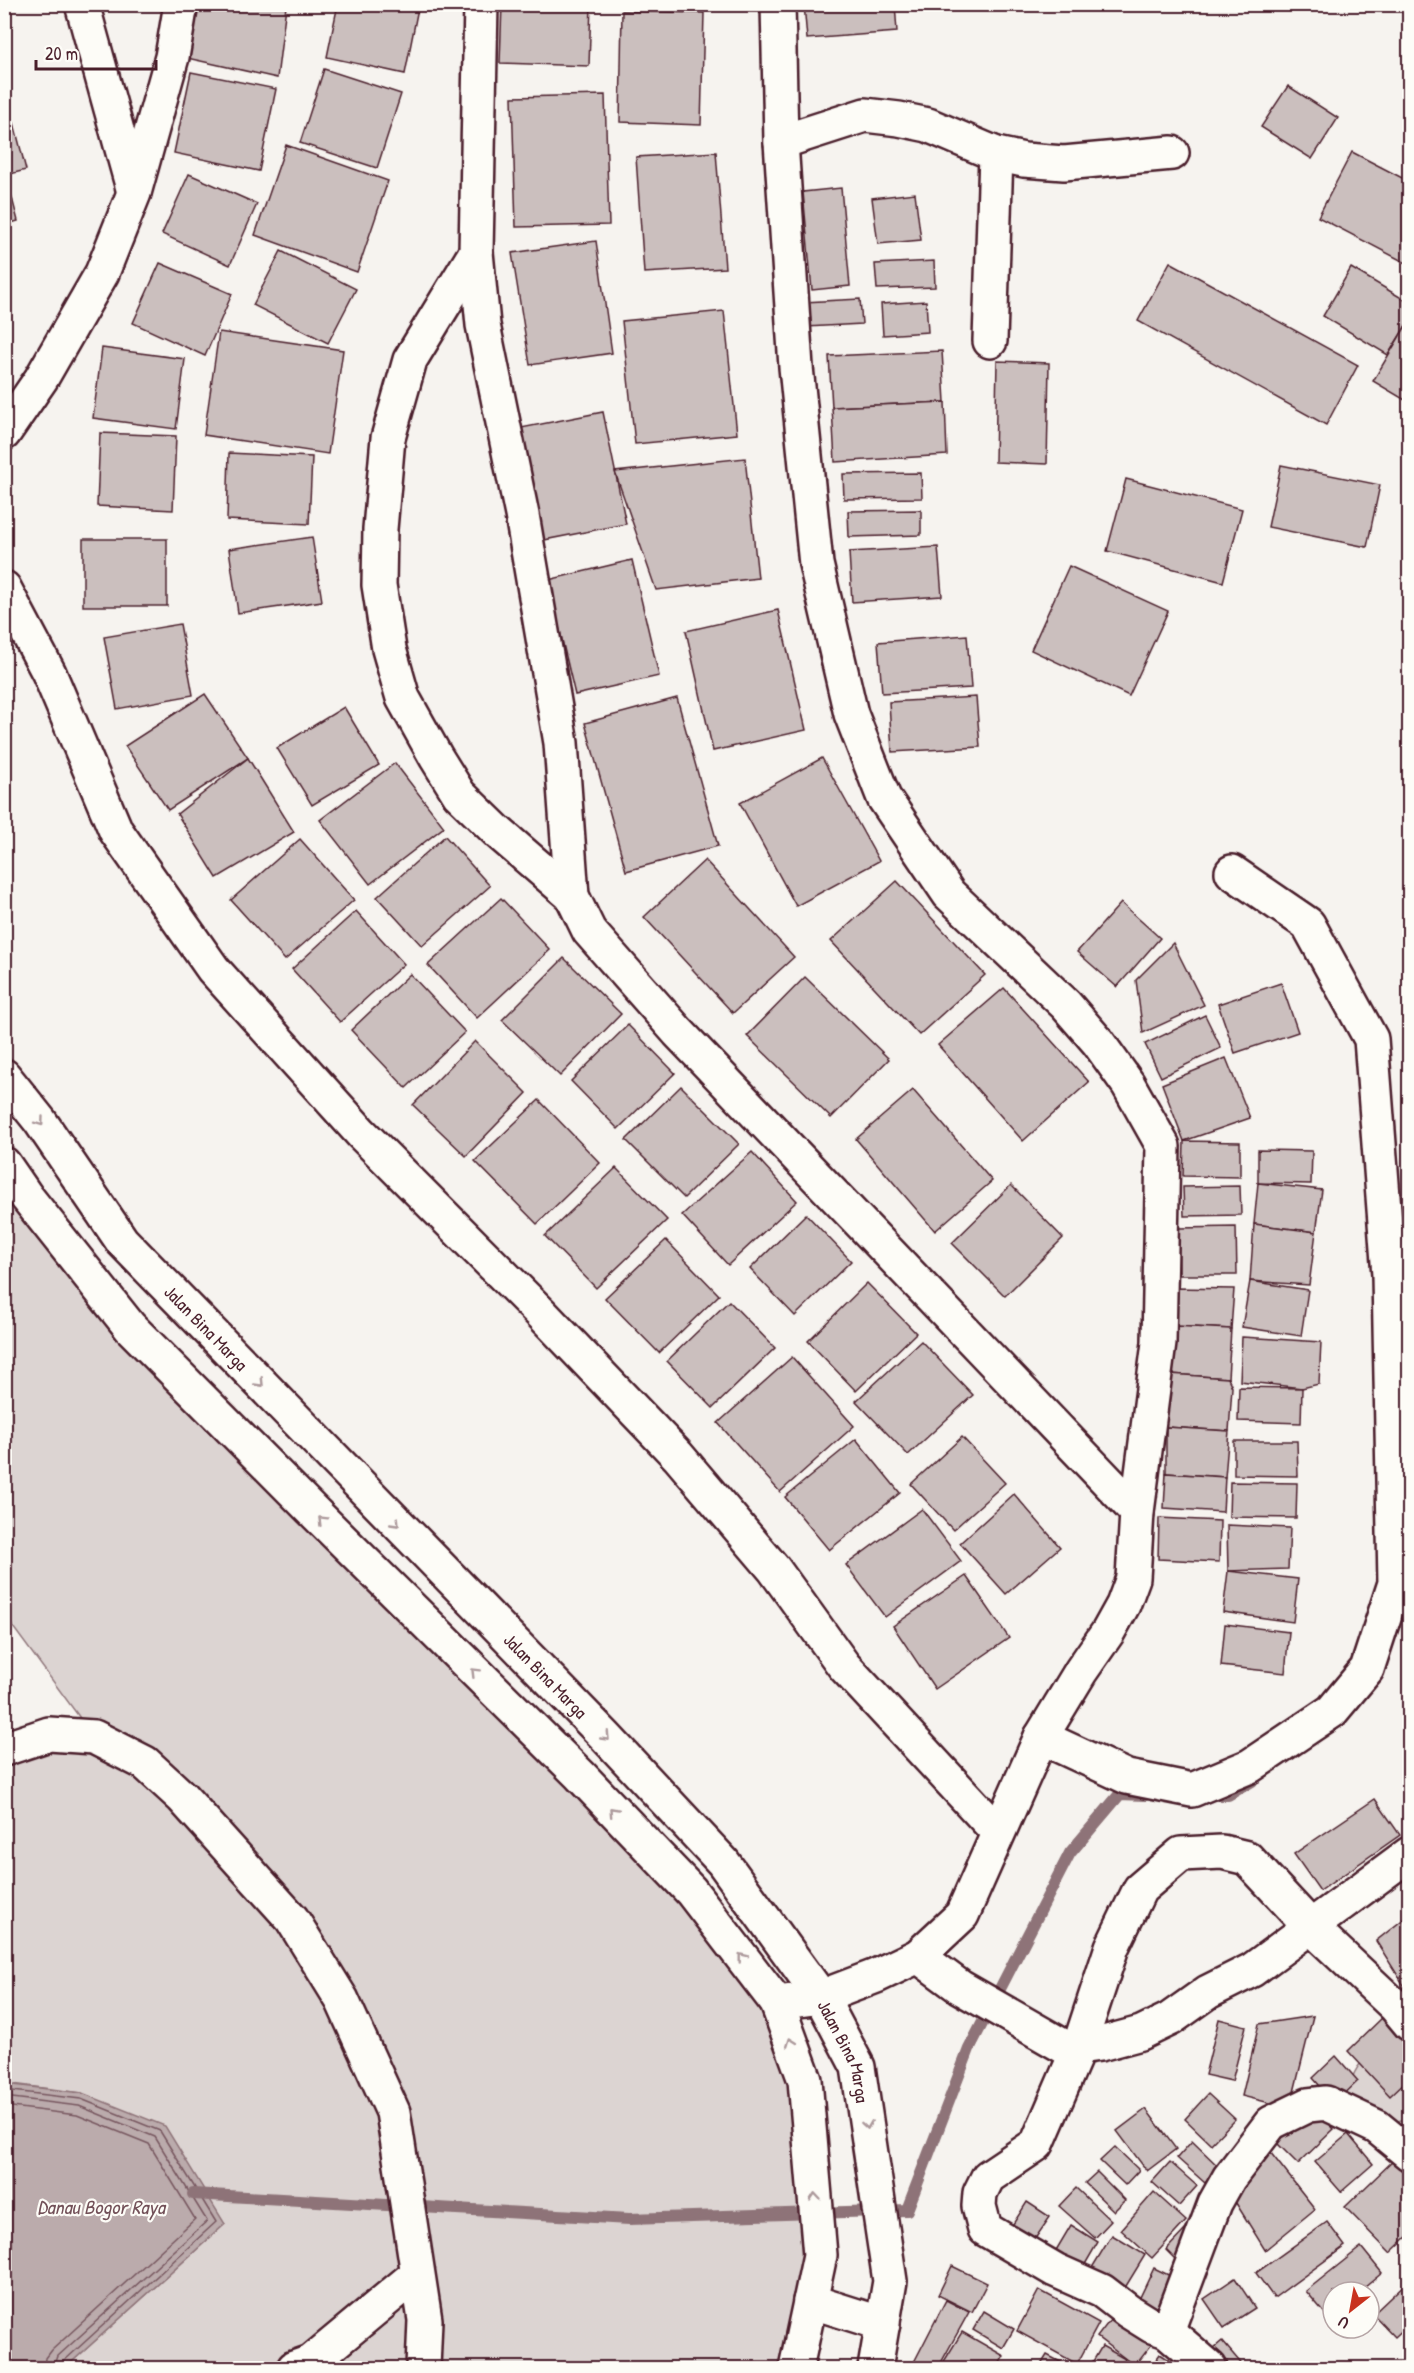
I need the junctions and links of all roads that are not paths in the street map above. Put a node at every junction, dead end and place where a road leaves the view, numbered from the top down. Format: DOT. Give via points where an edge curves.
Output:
graph roads {
  1 [pos="82,4"];
  2 [pos="181,4"];
  3 [pos="481,4"];
  4 [pos="778,4"];
  5 [pos="781,142"];
  6 [pos="1172,153"];
  7 [pos="996,154"];
  8 [pos="134,193"];
  9 [pos="476,252"];
  10 [pos="990,341"];
  11 [pos="4,433"];
  12 [pos="4,588"];
  13 [pos="1232,872"];
  14 [pos="572,896"];
  15 [pos="4,1076"];
  16 [pos="4,1164"];
  17 [pos="1137,1512"];
  18 [pos="1041,1737"];
  19 [pos="4,1749"];
  20 [pos="998,1832"];
  21 [pos="1409,1854"];
  22 [pos="1312,1928"];
  23 [pos="918,1956"];
  24 [pos="822,1997"];
  25 [pos="777,2003"];
  26 [pos="1410,2024"];
  27 [pos="1071,2046"];
  28 [pos="1410,2154"];
  29 [pos="417,2267"];
  30 [pos="810,2301"];
  31 [pos="883,2324"];
  32 [pos="1167,2331"];
  33 [pos="294,2368"];
  34 [pos="423,2368"];
  35 [pos="796,2368"];
  36 [pos="875,2368"];
  37 [pos="1210,2368"];
  1 -- 8 [label="street"];
  2 -- 8 [label="street" via="172,57"];
  3 -- 9 [label="street"];
  4 -- 5 [label="street"];
  5 -- 7 [label="street" via="865,115 928,125"];
  5 -- 17 [label="street" via="796,367 816,564 852,714 884,798 949,894 1066,1005 1098,1042 1128,1084 1163,1146 1159,1343"];
  6 -- 7 [label="street" via="1064,163"];
  7 -- 10 [label="street"];
  8 -- 11 [label="street" via="102,273 41,379"];
  9 -- 14 [label="street" via="483,325 522,515 561,743"];
  9 -- 14 [label="street" via="410,360 388,438 379,585 402,698 435,758 459,794"];
  12 -- 20 [label="street" via="49,673 116,831 213,969 360,1133 678,1456 774,1569 844,1666"];
  13 -- 18 [label="street" via="1308,924 1371,1038 1389,1275 1395,1583 1367,1669 1332,1711 1250,1766 1192,1790 1127,1777"];
  14 -- 17 [label="street" via="589,932 678,1032"];
  15 -- 24 [label="street, Jalan Bina Marga, one-way" via="40,1121 122,1241 723,1862"];
  25 -- 16 [label="street, one-way" via="686,1886 580,1775 130,1327"];
  17 -- 18 [label="street" via="1133,1578 1123,1605"];
  18 -- 20 [label="street"];
  19 -- 29 [label="street" via="49,1734 94,1737 145,1763 182,1797 292,1919 342,2000 393,2112"];
  20 -- 23 [label="street" via="962,1915"];
  21 -- 22 [label="street"];
  22 -- 26 [label="street"];
  22 -- 27 [label="street" via="1170,2019 1141,2033"];
  22 -- 27 [label="street" via="1247,1858 1222,1852 1181,1854 1140,1889"];
  23 -- 24 [label="street"];
  23 -- 27 [label="street" via="960,1987"];
  24 -- 25 [label="street"];
  24 -- 31 [label="street, Jalan Bina Marga, one-way" via="858,2067 890,2281"];
  30 -- 25 [label="street, one-way" via="820,2255 805,2080"];
  27 -- 32 [label="street" via="1037,2144 988,2177 980,2193 985,2229 1055,2270 1102,2291 1152,2326"];
  28 -- 32 [label="street" via="1377,2127 1326,2103 1308,2105 1271,2122 1215,2203"];
  29 -- 33 [label="street" via="311,2362"];
  29 -- 34 [label="street" via="425,2320"];
  30 -- 31 [label="street"];
  30 -- 35 [label="street"];
  31 -- 36 [label="street, Jalan Bina Marga"];
  32 -- 37 [label="street"];
}
